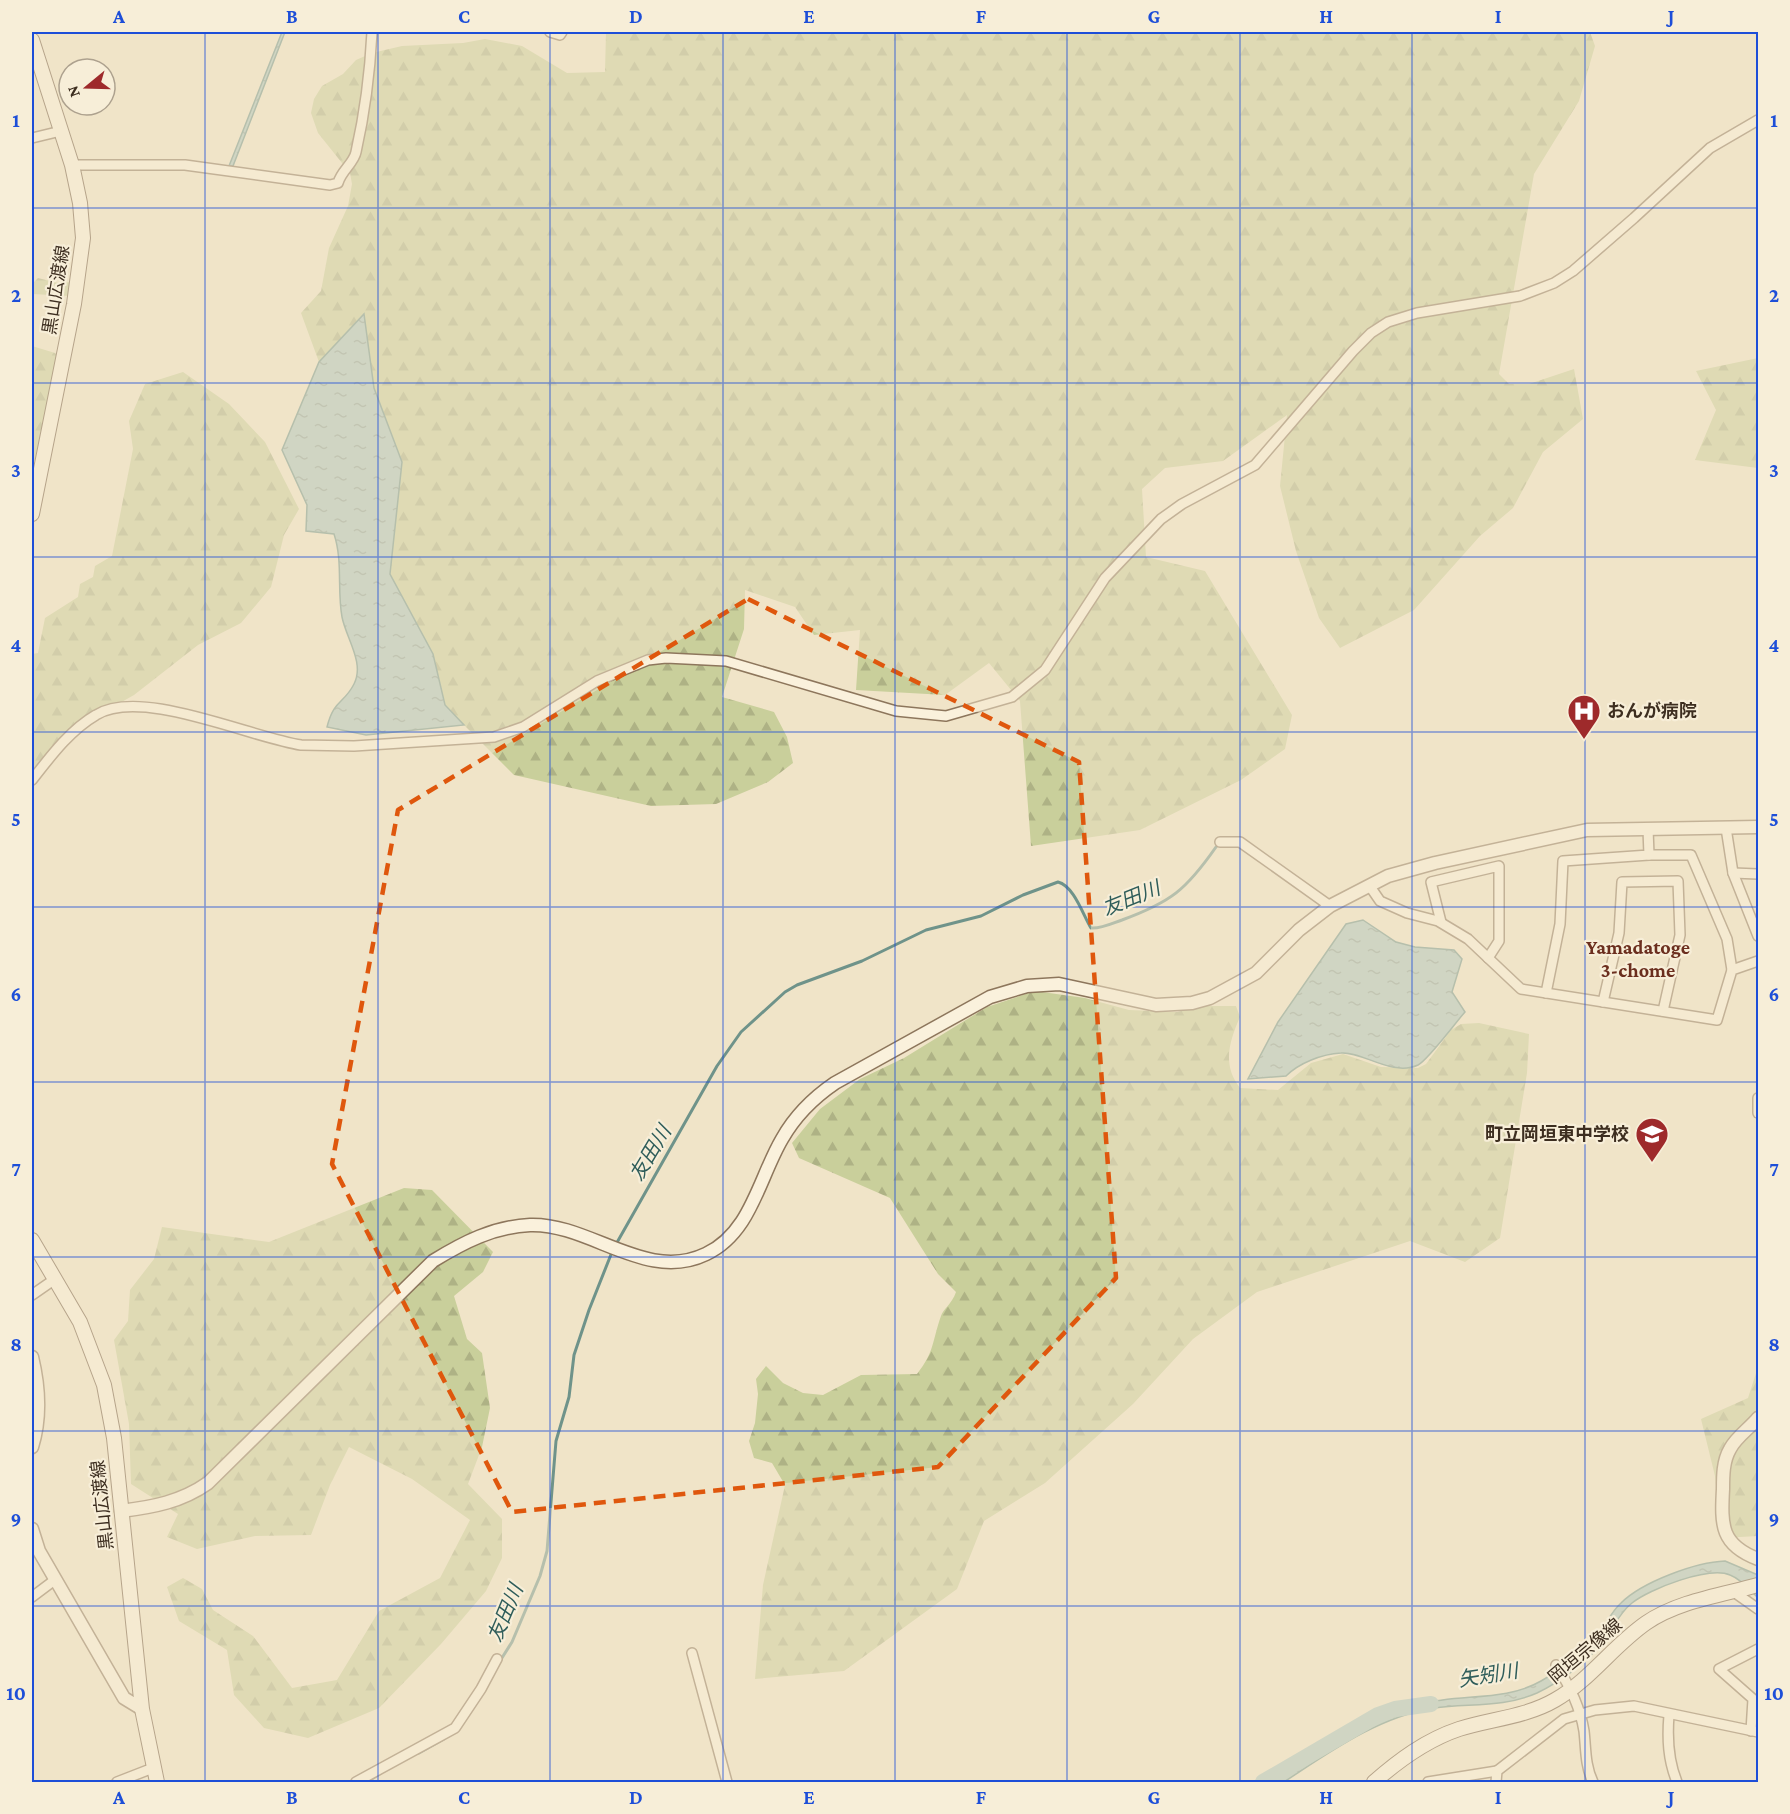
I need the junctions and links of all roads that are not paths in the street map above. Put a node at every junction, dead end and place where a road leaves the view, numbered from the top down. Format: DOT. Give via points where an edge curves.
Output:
graph roads {
  1 [pos="372,32"];
  2 [pos="550,32"];
  3 [pos="562,32"];
  4 [pos="32,40"];
  5 [pos="1758,120"];
  6 [pos="61,131"];
  7 [pos="32,138"];
  8 [pos="72,165"];
  9 [pos="32,514"];
  10 [pos="32,780"];
  11 [pos="1758,827"];
  12 [pos="1726,828"];
  13 [pos="1648,829"];
  14 [pos="1220,842"];
  15 [pos="1649,855"];
  16 [pos="1733,873"];
  17 [pos="1758,874"];
  18 [pos="1369,885"];
  19 [pos="1330,906"];
  20 [pos="1441,922"];
  21 [pos="1758,936"];
  22 [pos="1488,958"];
  23 [pos="1758,961"];
  24 [pos="1732,970"];
  25 [pos="1546,993"];
  26 [pos="1604,1002"];
  27 [pos="1663,1011"];
  28 [pos="1758,1098"];
  29 [pos="1758,1113"];
  30 [pos="32,1240"];
  31 [pos="55,1279"];
  32 [pos="32,1294"];
  33 [pos="32,1357"];
  34 [pos="1758,1418"];
  35 [pos="32,1448"];
  36 [pos="121,1511"];
  37 [pos="32,1529"];
  38 [pos="1758,1559"];
  39 [pos="56,1579"];
  40 [pos="1758,1585"];
  41 [pos="1737,1591"];
  42 [pos="32,1597"];
  43 [pos="1758,1609"];
  44 [pos="1758,1649"];
  45 [pos="692,1653"];
  46 [pos="497,1659"];
  47 [pos="1556,1665"];
  48 [pos="1572,1690"];
  49 [pos="142,1709"];
  50 [pos="1580,1714"];
  51 [pos="1669,1715"];
  52 [pos="1755,1732"];
  53 [pos="153,1768"];
  54 [pos="1497,1771"];
  55 [pos="117,1782"];
  56 [pos="157,1782"];
  57 [pos="356,1782"];
  58 [pos="727,1782"];
  59 [pos="1374,1782"];
  60 [pos="1428,1782"];
  61 [pos="1496,1782"];
  62 [pos="1593,1782"];
  63 [pos="1677,1782"];
  1 -- 8 [label="street" via="370,74 356,155 340,174 338,183 185,165"];
  2 -- 3 [label="street"];
  4 -- 6 [label="main road, 黒山広渡線"];
  5 -- 10 [label="street" via="1710,148 1573,271 1554,283 1520,296 1417,313 1388,322 1371,333 1255,465 1161,519 1105,578 1045,670 1012,697 946,716 896,711 726,661 666,658 648,660 597,681 523,727 481,740 301,745 272,741 176,712 136,705 113,708 83,724"];
  6 -- 7 [label="street"];
  6 -- 8 [label="main road, 黒山広渡線"];
  8 -- 9 [label="main road, 黒山広渡線" via="81,203 81,268"];
  11 -- 12 [label="street"];
  12 -- 13 [label="street"];
  12 -- 16 [label="street"];
  13 -- 15 [label="street"];
  13 -- 18 [label="street" via="1587,830 1527,842 1388,876"];
  14 -- 19 [label="street" via="1240,842"];
  15 -- 24 [label="street" via="1691,855 1727,939"];
  15 -- 25 [label="street" via="1563,861 1560,924"];
  16 -- 17 [label="street"];
  16 -- 21 [label="street"];
  18 -- 19 [label="street"];
  18 -- 20 [label="street" via="1380,901"];
  19 -- 36 [label="street" via="1299,930 1256,973 1210,998 1156,1005 1059,984 1027,986 990,997 835,1083 808,1104 782,1139 746,1216 732,1235 704,1255 670,1262 645,1260 573,1232 533,1225 471,1238 433,1261 208,1483 189,1496"];
  20 -- 22 [label="street"];
  20 -- 22 [label="street" via="1431,882 1499,866 1499,941"];
  22 -- 25 [label="street" via="1521,989"];
  23 -- 24 [label="street"];
  24 -- 27 [label="street" via="1717,1020"];
  25 -- 26 [label="street"];
  26 -- 27 [label="street"];
  26 -- 27 [label="street" via="1619,933 1622,882 1678,881 1680,935"];
  28 -- 29 [label="street"];
  30 -- 31 [label="main road, 黒山広渡線"];
  31 -- 32 [label="street"];
  31 -- 36 [label="main road, 黒山広渡線" via="84,1330 101,1374 110,1408"];
  33 -- 35 [label="street" via="38,1395"];
  34 -- 38 [label="street" via="1729,1449 1722,1513 1725,1532 1733,1546"];
  36 -- 49 [label="main road, 黒山広渡線"];
  37 -- 39 [label="street" via="39,1551"];
  39 -- 42 [label="street"];
  39 -- 49 [label="street" via="124,1698"];
  40 -- 41 [label="main road, 岡垣宗像線"];
  41 -- 43 [label="street"];
  41 -- 48 [label="main road, 岡垣宗像線" via="1676,1608 1646,1623"];
  44 -- 52 [label="street" via="1719,1669 1753,1699"];
  45 -- 58 [label="street"];
  46 -- 57 [label="street" via="455,1728"];
  47 -- 48 [label="street"];
  48 -- 50 [label="street"];
  48 -- 59 [label="main road, 岡垣宗像線" via="1540,1707 1442,1736 1415,1750"];
  49 -- 53 [label="main road, 黒山広渡線"];
  50 -- 51 [label="street" via="1634,1706"];
  50 -- 54 [label="street" via="1564,1719"];
  50 -- 62 [label="street"];
  51 -- 52 [label="street"];
  51 -- 63 [label="street" via="1666,1739"];
  53 -- 55 [label="street"];
  53 -- 56 [label="main road, 黒山広渡線"];
  54 -- 60 [label="street"];
  54 -- 61 [label="street"];
}
